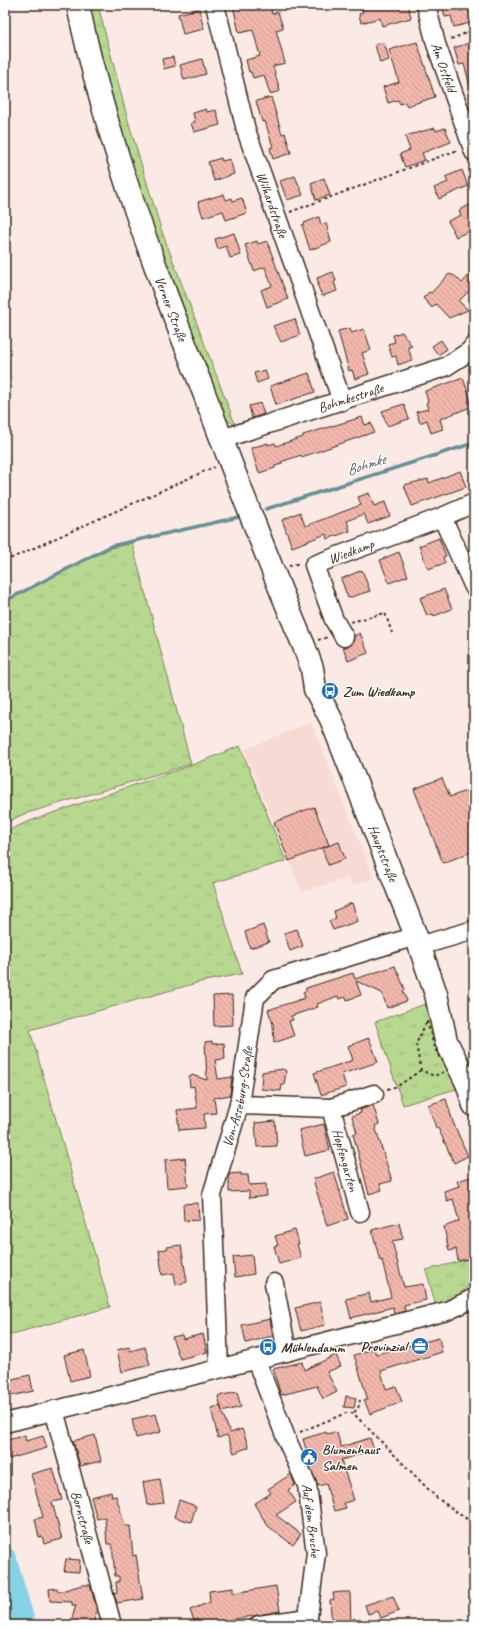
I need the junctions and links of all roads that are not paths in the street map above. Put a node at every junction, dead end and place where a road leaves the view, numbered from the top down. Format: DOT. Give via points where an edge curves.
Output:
graph roads {
  1 [pos="78,5"];
  2 [pos="215,5"];
  3 [pos="426,5"];
  4 [pos="473,148"];
  5 [pos="474,346"];
  6 [pos="342,401"];
  7 [pos="222,439"];
  8 [pos="474,503"];
  9 [pos="442,517"];
  10 [pos="474,587"];
  11 [pos="286,604"];
  12 [pos="339,627"];
  13 [pos="474,930"];
  14 [pos="417,941"];
  15 [pos="374,1094"];
  16 [pos="240,1105"];
  17 [pos="474,1105"];
  18 [pos="331,1108"];
  19 [pos="360,1212"];
  20 [pos="274,1283"];
  21 [pos="474,1298"];
  22 [pos="287,1352"];
  23 [pos="256,1360"];
  24 [pos="219,1368"];
  25 [pos="54,1410"];
  26 [pos="5,1423"];
  27 [pos="308,1622"];
  28 [pos="112,1625"];
  29 [pos="259,1625"];
  1 -- 7 [label="main road, Verner Straße" via="88,51 118,157 153,262"];
  2 -- 6 [label="street, Wilhardstraße" via="246,130"];
  3 -- 4 [label="street, Am Ostfeld" via="436,44"];
  5 -- 6 [label="street, Bohmkestraße" via="445,367"];
  6 -- 7 [label="street, Bohmkestraße"];
  7 -- 11 [label="main road, Verner Straße"];
  8 -- 9 [label="street, Wiedkamp"];
  9 -- 10 [label="street"];
  9 -- 12 [label="street, Wiedkamp" via="314,565"];
  11 -- 14 [label="main road, Hauptstraße" via="312,668 316,688 331,718"];
  13 -- 14 [label="street, Von-Asseburg-Straße"];
  14 -- 16 [label="street, Von-Asseburg-Straße" via="273,980 255,998"];
  14 -- 17 [label="main road, Hauptstraße" via="436,994 446,1041 467,1083"];
  15 -- 18 [label="street"];
  16 -- 18 [label="street"];
  16 -- 24 [label="street, Von-Asseburg-Straße" via="212,1195"];
  18 -- 19 [label="street, Hopfengarten"];
  20 -- 22 [label="street"];
  21 -- 22 [label="street" via="447,1311"];
  22 -- 23 [label="street"];
  23 -- 24 [label="street"];
  23 -- 27 [label="street, Auf dem Bruche" via="307,1485 316,1553"];
  24 -- 25 [label="street"];
  25 -- 26 [label="street"];
  25 -- 28 [label="street, Bornstraße"];
  27 -- 29 [label="street, Auf dem Bruche"];
}
